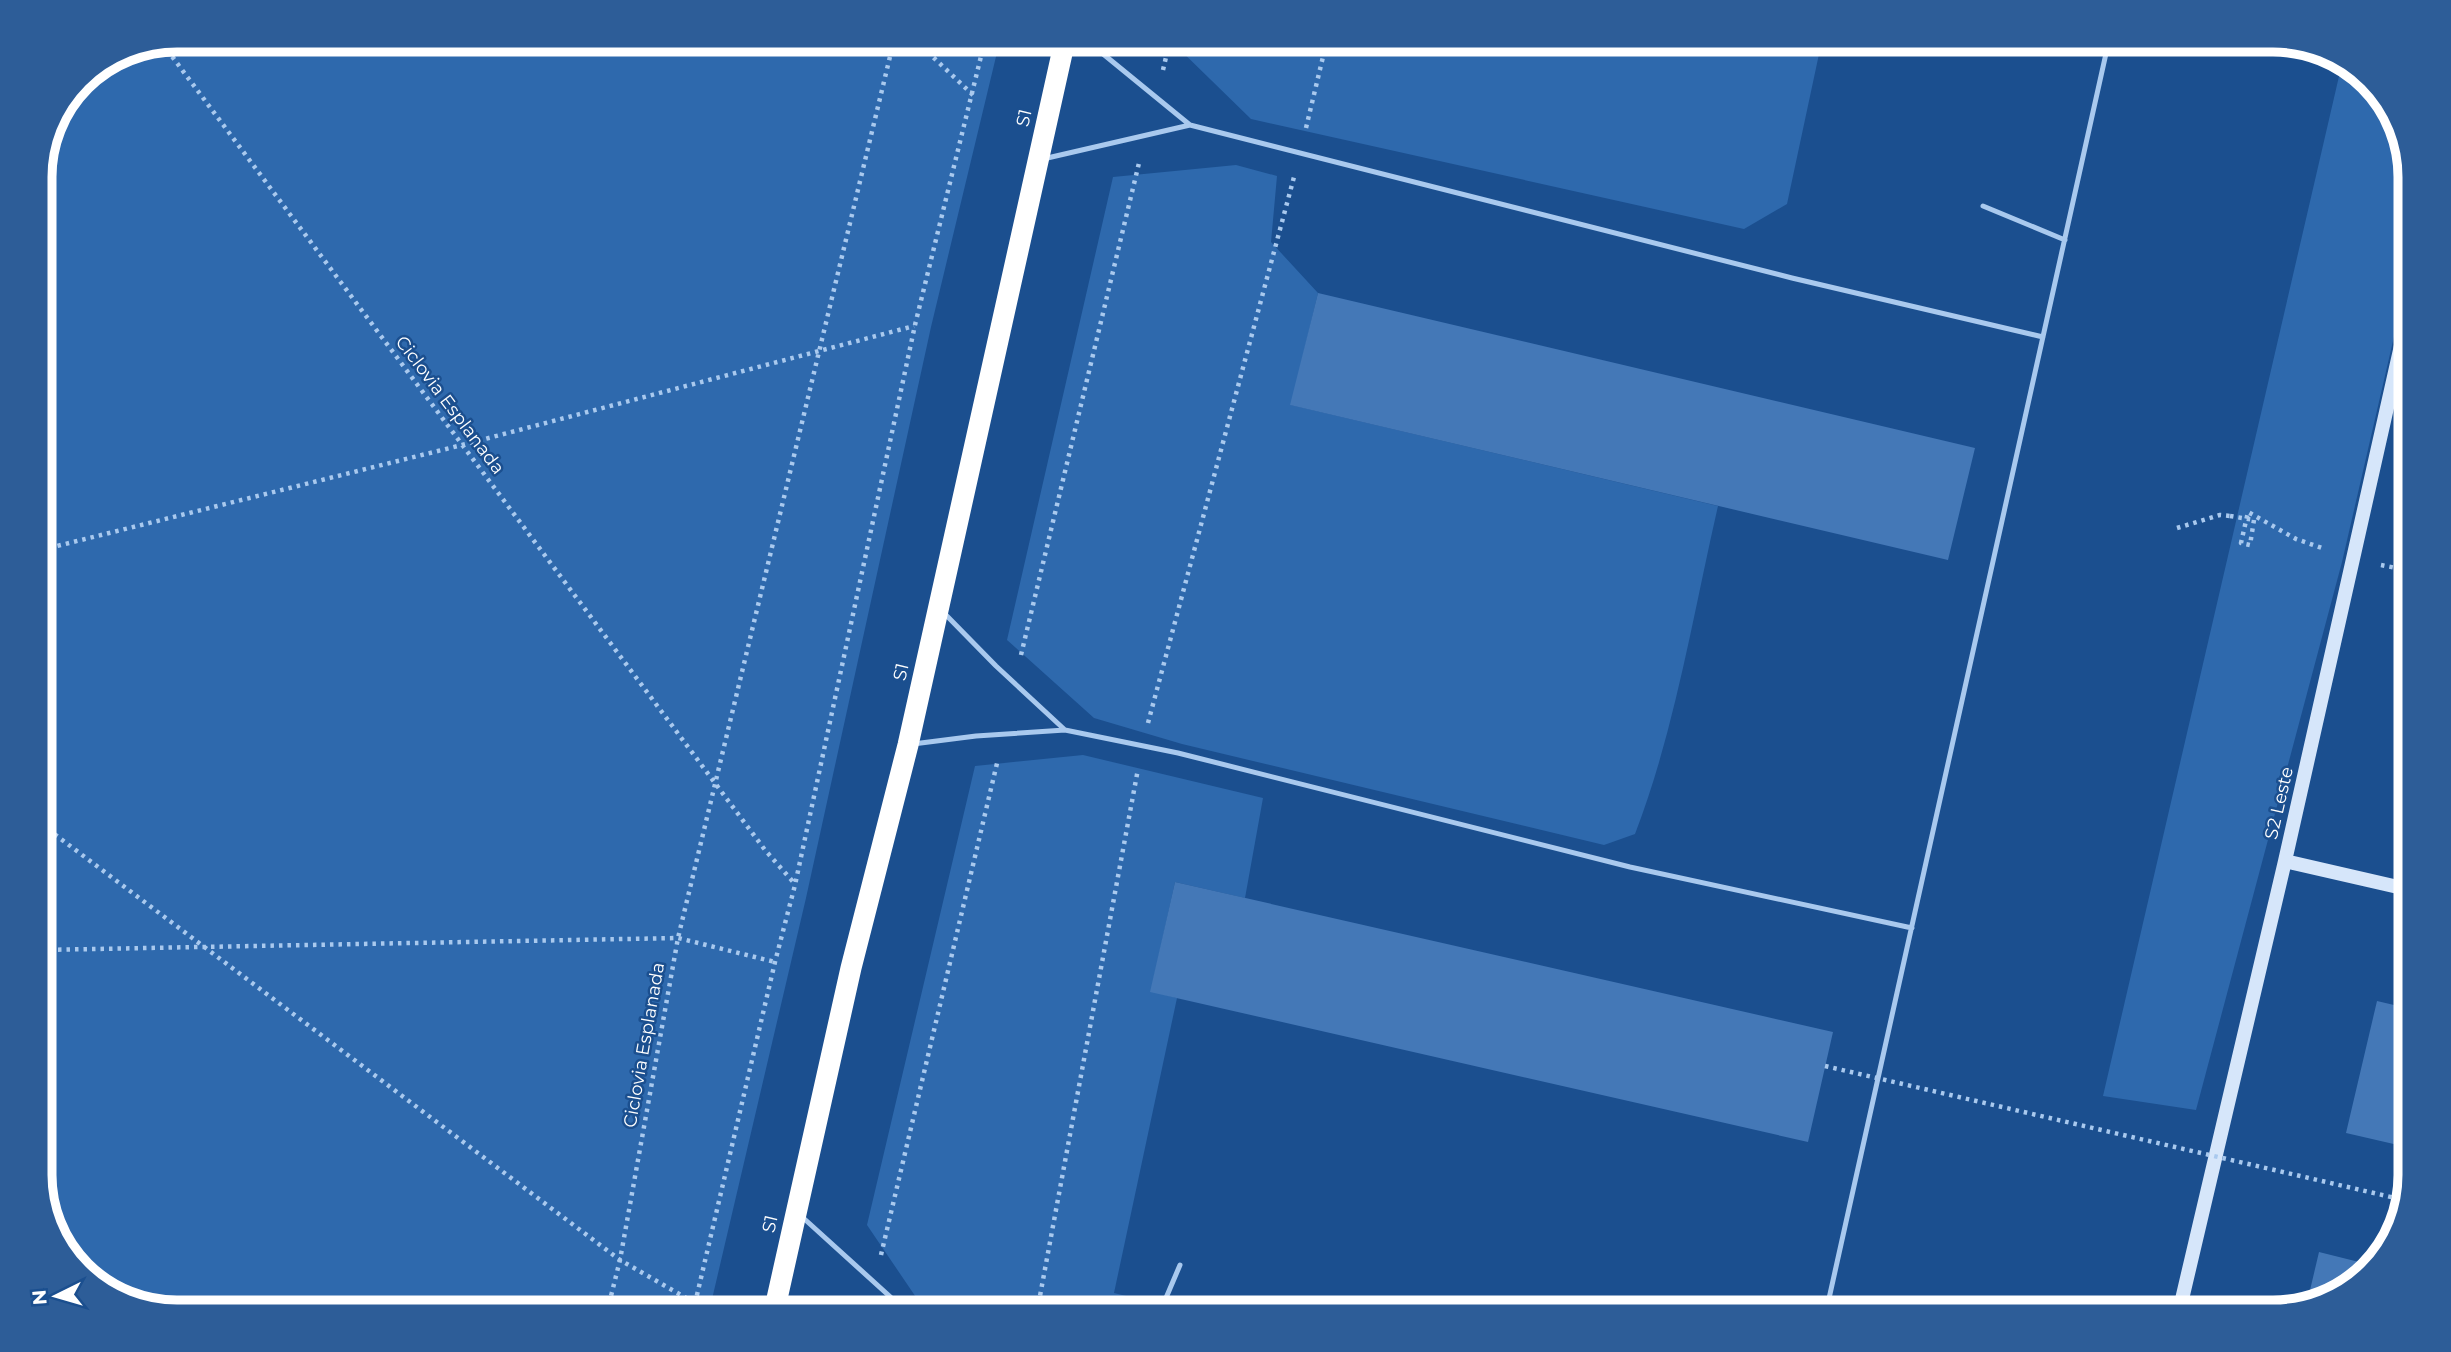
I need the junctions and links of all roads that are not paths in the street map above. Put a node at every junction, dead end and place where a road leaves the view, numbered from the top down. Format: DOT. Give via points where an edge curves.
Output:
graph roads {
  1 [pos="1062,52"];
  2 [pos="1101,52"];
  3 [pos="2106,52"];
  4 [pos="1190,125"];
  5 [pos="1038,161"];
  6 [pos="1983,206"];
  7 [pos="2065,240"];
  8 [pos="2043,337"];
  9 [pos="2398,355"];
  10 [pos="939,608"];
  11 [pos="1065,730"];
  12 [pos="908,745"];
  13 [pos="2285,861"];
  14 [pos="2398,887"];
  15 [pos="1912,928"];
  16 [pos="796,1212"];
  17 [pos="1180,1265"];
  18 [pos="777,1300"];
  19 [pos="894,1300"];
  20 [pos="1165,1300"];
  21 [pos="1829,1300"];
  22 [pos="2182,1300"];
  1 -- 5 [label="highway, S1"];
  2 -- 4 [label="lane"];
  3 -- 7 [label="lane"];
  4 -- 5 [label="lane"];
  4 -- 8 [label="lane"];
  5 -- 10 [label="highway, S1"];
  6 -- 7 [label="lane"];
  7 -- 8 [label="lane"];
  8 -- 15 [label="lane"];
  9 -- 13 [label="main road, S2 Leste"];
  10 -- 11 [label="lane"];
  10 -- 12 [label="highway, S1"];
  11 -- 12 [label="lane"];
  11 -- 15 [label="lane" via="1142,745 1630,867"];
  12 -- 16 [label="highway, S1"];
  13 -- 14 [label="main road"];
  13 -- 22 [label="main road, S2 Leste"];
  15 -- 21 [label="lane"];
  16 -- 18 [label="highway, S1"];
  16 -- 19 [label="lane"];
  17 -- 20 [label="lane"];
}
